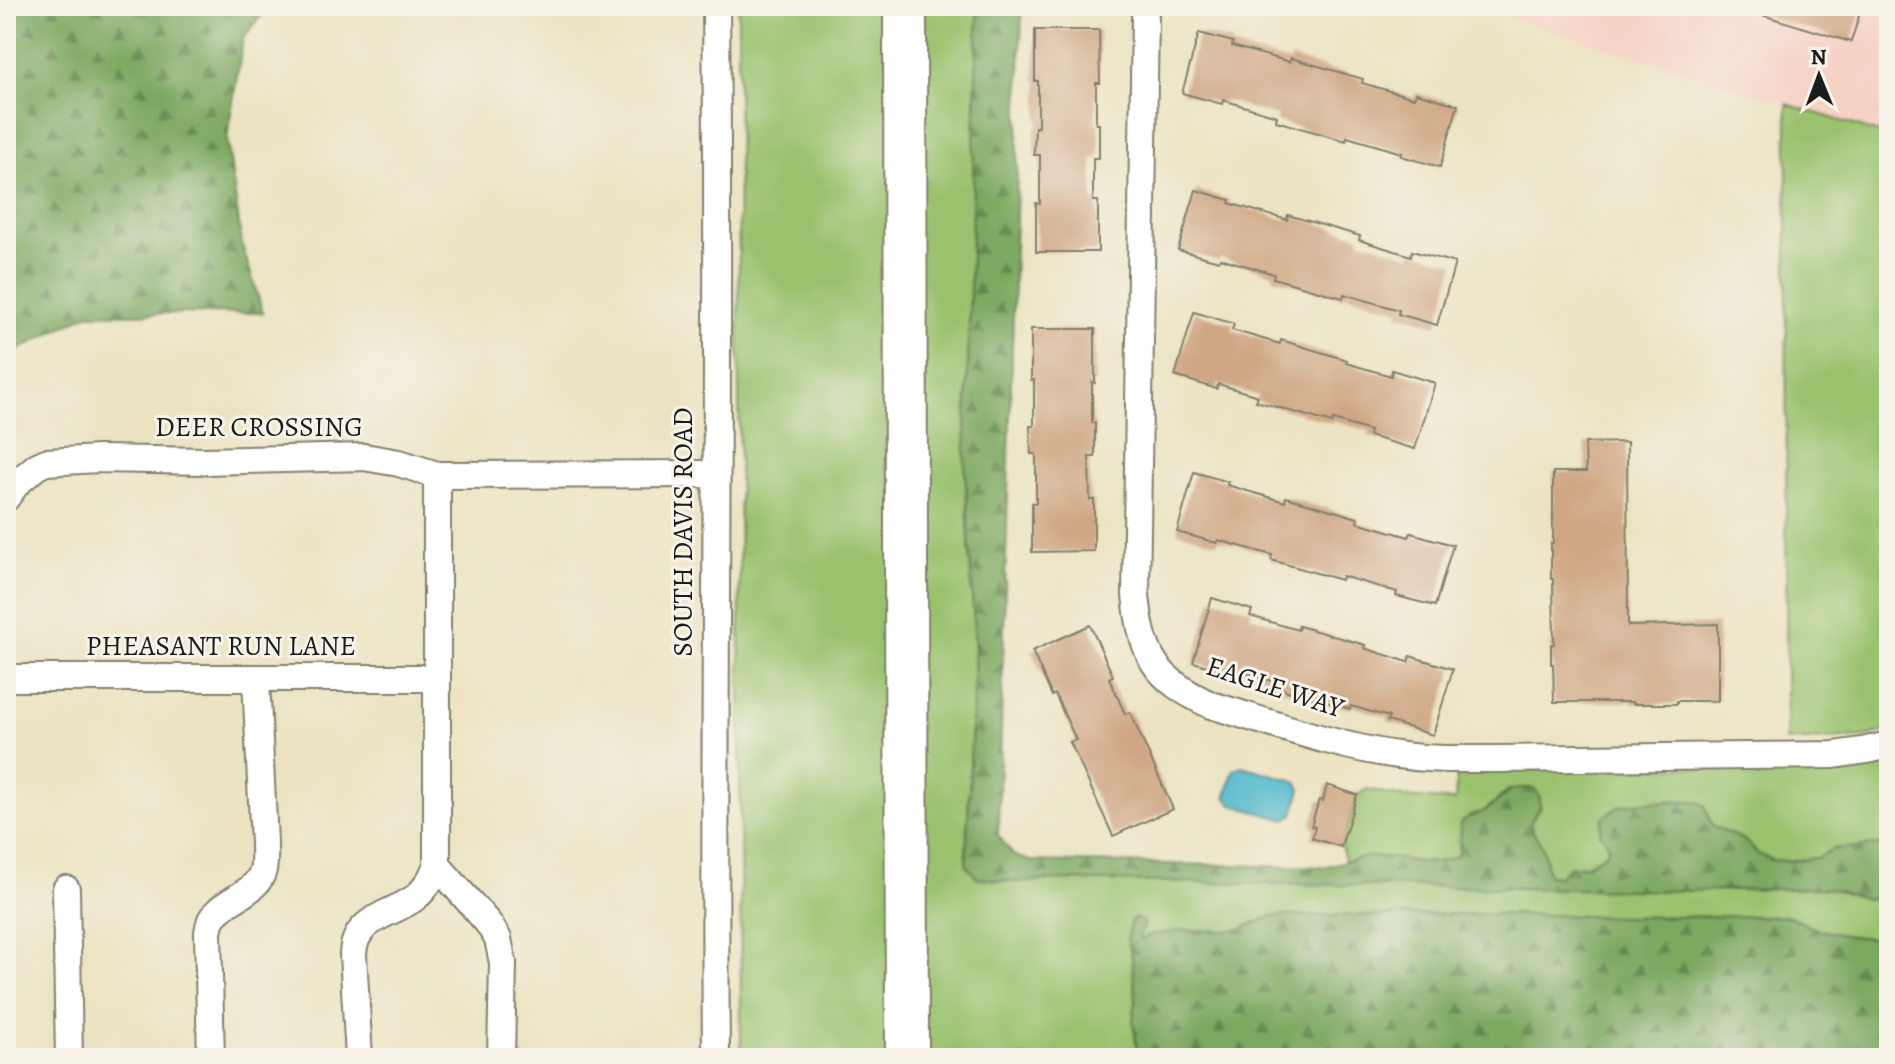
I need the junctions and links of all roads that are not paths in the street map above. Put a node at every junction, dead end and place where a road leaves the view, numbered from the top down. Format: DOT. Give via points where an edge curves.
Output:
graph roads {
  1 [pos="716,6"];
  2 [pos="905,6"];
  3 [pos="1145,17"];
  4 [pos="716,474"];
  5 [pos="437,475"];
  6 [pos="6,498"];
  7 [pos="6,678"];
  8 [pos="436,678"];
  9 [pos="256,679"];
  10 [pos="1889,745"];
  11 [pos="437,865"];
  12 [pos="66,889"];
  13 [pos="69,1058"];
  14 [pos="211,1058"];
  15 [pos="359,1058"];
  16 [pos="501,1058"];
  17 [pos="716,1058"];
  18 [pos="907,1058"];
  1 -- 4 [label="street, SOUTH DAVIS ROAD"];
  2 -- 18 [label="main road"];
  3 -- 10 [label="street, EAGLE WAY" via="1136,595 1144,645 1167,677 1211,705 1401,756 1834,755"];
  4 -- 5 [label="street, DEER CROSSING"];
  4 -- 17 [label="street, SOUTH DAVIS ROAD"];
  5 -- 6 [label="street, DEER CROSSING" via="364,457 99,459 46,462 30,471"];
  5 -- 8 [label="street"];
  7 -- 9 [label="street, PHEASANT RUN LANE"];
  8 -- 9 [label="street, PHEASANT RUN LANE"];
  8 -- 11 [label="street"];
  9 -- 14 [label="street" via="263,869 256,882 211,921"];
  11 -- 15 [label="street" via="428,885 414,898 388,910 355,940"];
  11 -- 16 [label="street" via="498,939 503,963"];
  12 -- 13 [label="street"];
}
